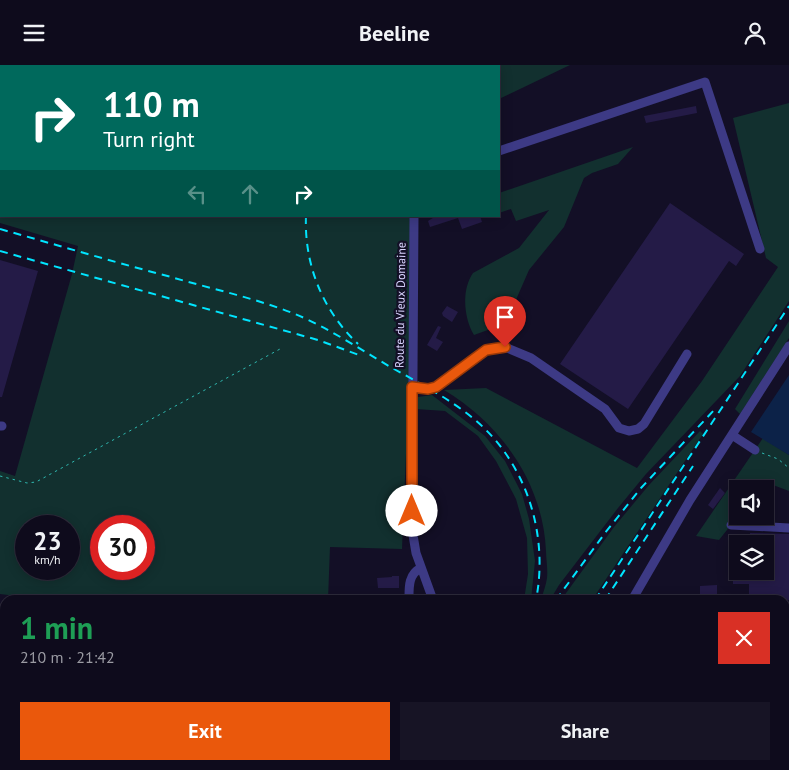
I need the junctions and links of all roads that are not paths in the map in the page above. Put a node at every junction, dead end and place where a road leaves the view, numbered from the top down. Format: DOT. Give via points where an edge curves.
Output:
graph roads {
  1 [pos="500,151"];
  2 [pos="414,217"];
  3 [pos="760,249"];
  4 [pos="789,346"];
  5 [pos="687,354"];
  6 [pos="412,387"];
  7 [pos="732,435"];
  8 [pos="755,450"];
  9 [pos="731,525"];
  10 [pos="789,528"];
  11 [pos="421,568"];
  12 [pos="409,595"];
  13 [pos="430,595"];
  14 [pos="635,595"];
  1 -- 3 [label="street" via="705,82"];
  2 -- 6 [label="street, Route du Vieux Domaine"];
  4 -- 7 [label="street"];
  5 -- 6 [label="street" via="644,424 629,431 619,428 605,409 531,358 505,347 486,350 436,387"];
  6 -- 11 [label="street, Route du Vieux Domaine" via="412,529"];
  7 -- 8 [label="street"];
  7 -- 14 [label="street"];
  9 -- 10 [label="street"];
  11 -- 12 [label="street" via="412,575"];
  11 -- 13 [label="street, Route du Vieux Domaine"];
}
